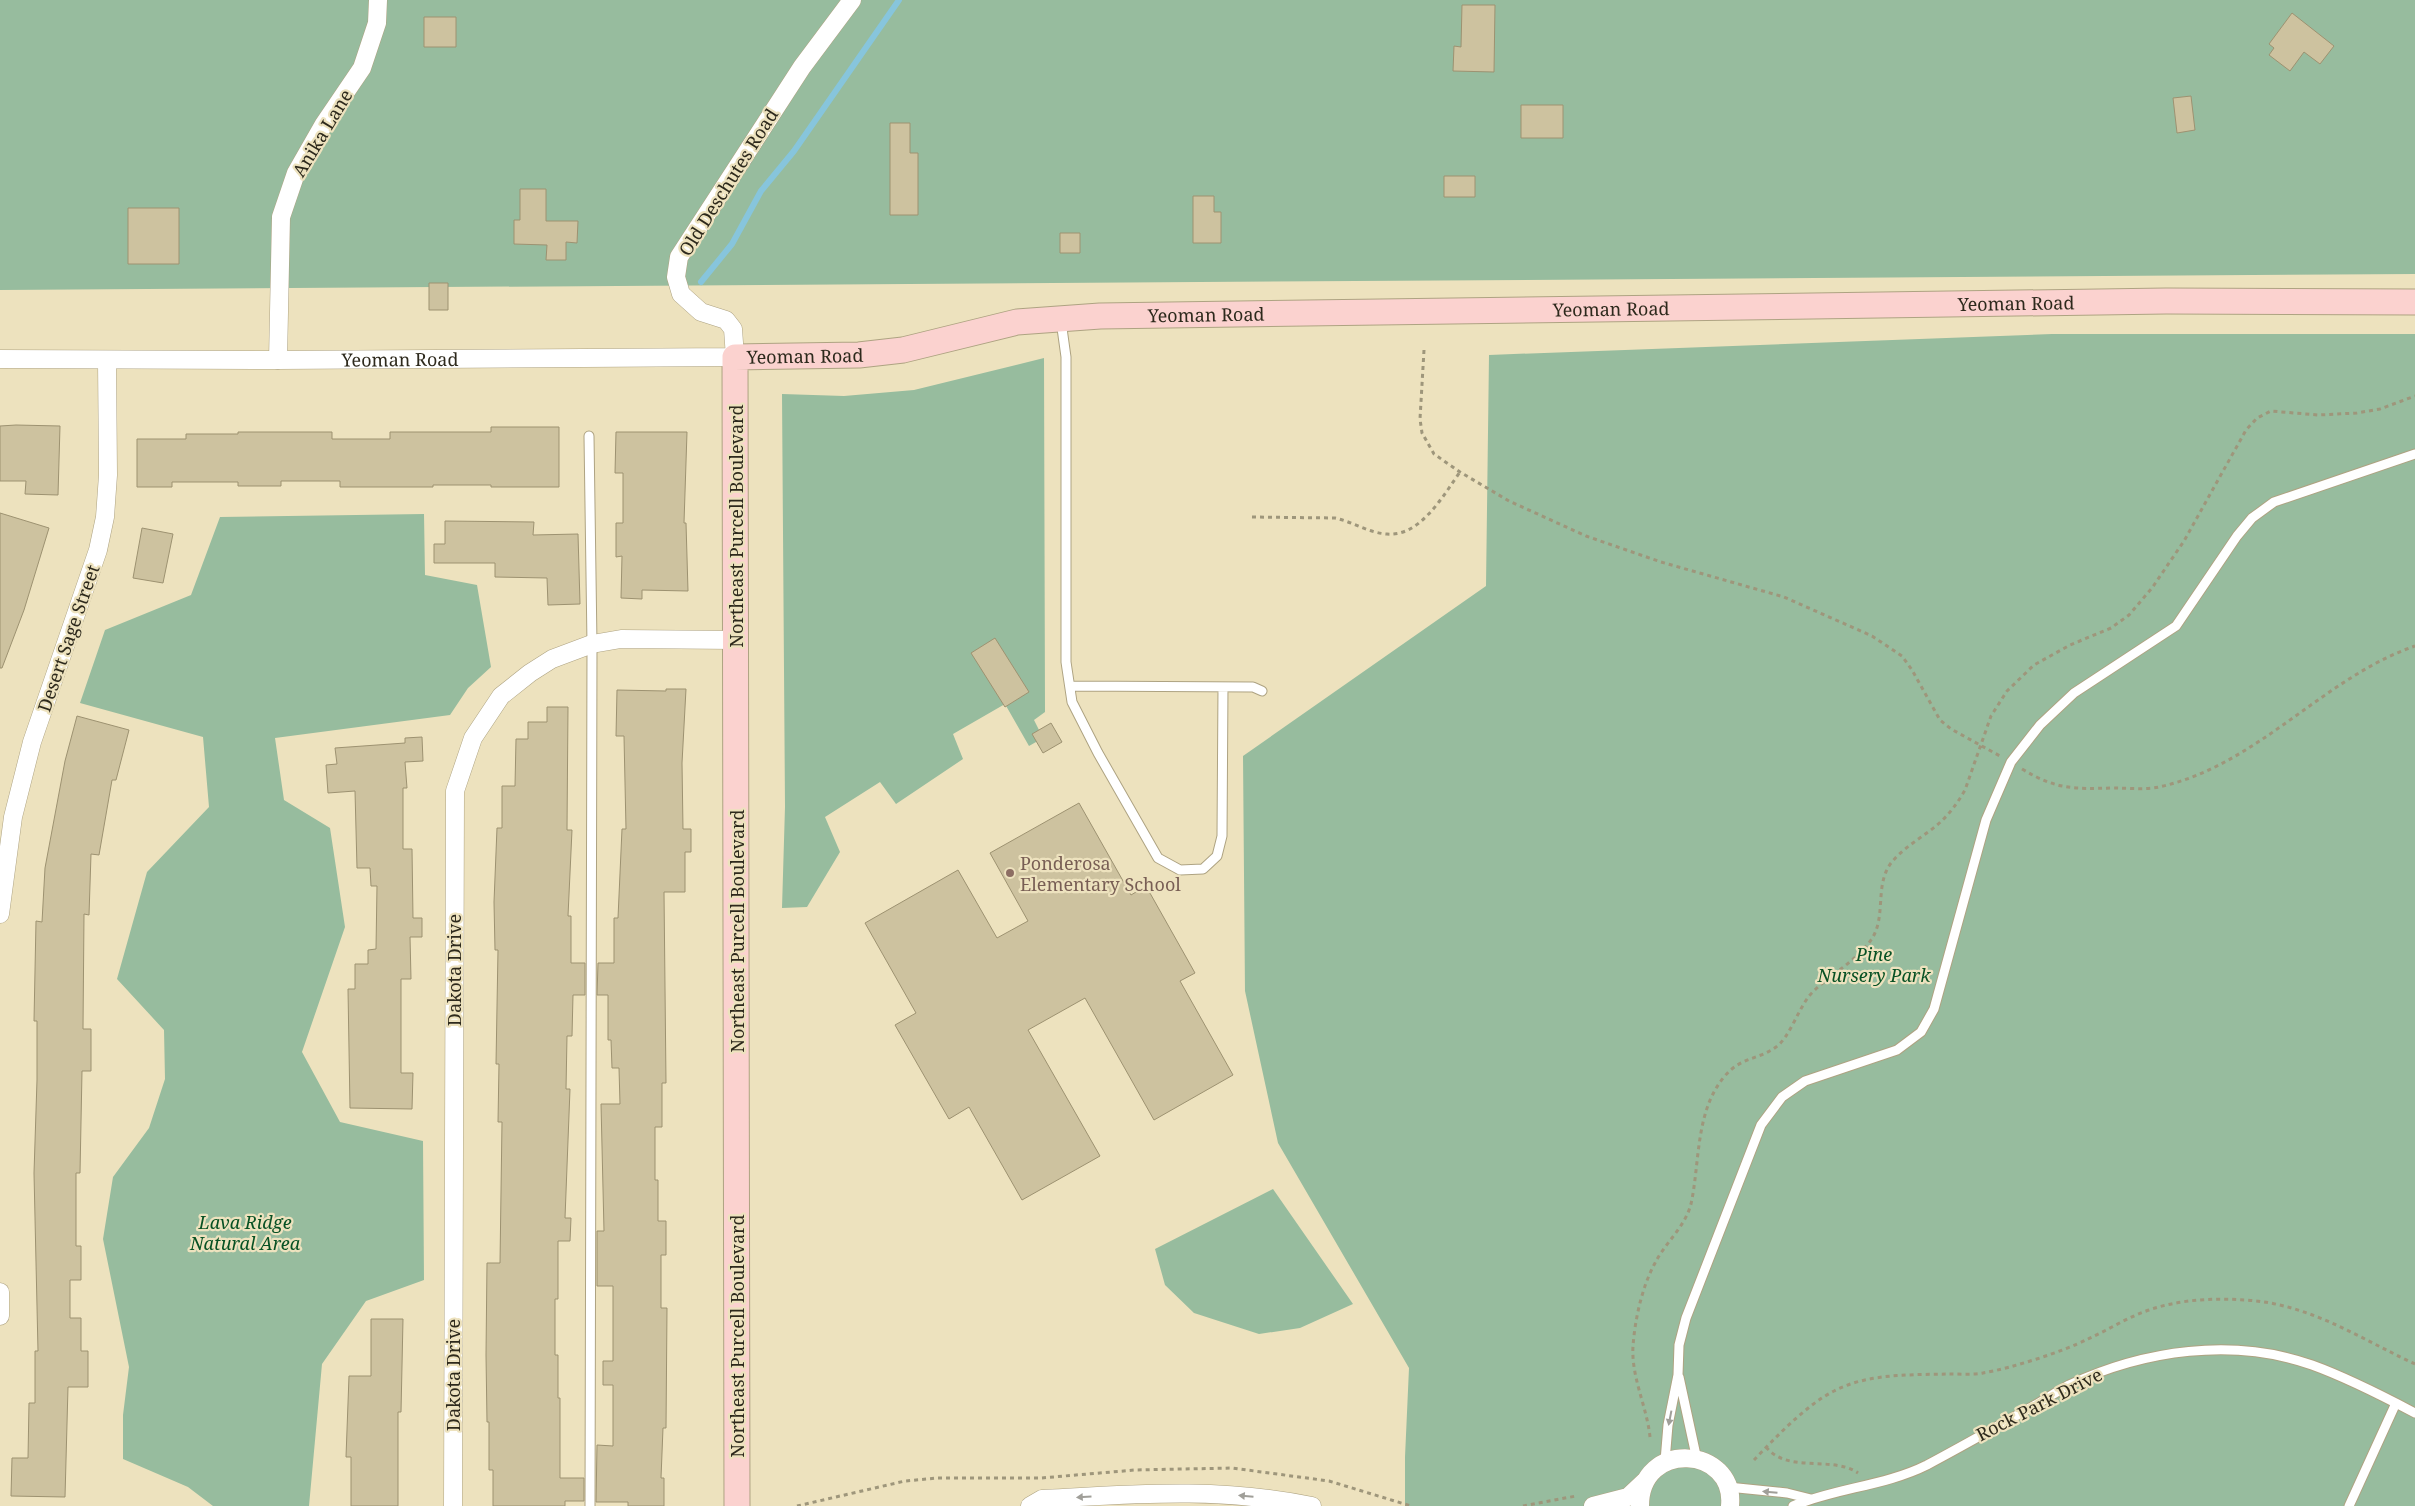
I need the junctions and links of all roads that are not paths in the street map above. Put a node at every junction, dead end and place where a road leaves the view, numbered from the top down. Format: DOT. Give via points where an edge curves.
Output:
graph roads {
  1 [pos="378,0"];
  2 [pos="852,0"];
  3 [pos="2415,302"];
  4 [pos="1061,318"];
  5 [pos="735,357"];
  6 [pos="0,359"];
  7 [pos="107,360"];
  8 [pos="278,360"];
  9 [pos="589,436"];
  10 [pos="2415,454"];
  11 [pos="736,640"];
  12 [pos="592,644"];
  13 [pos="1070,686"];
  14 [pos="1223,687"];
  15 [pos="1262,691"];
  16 [pos="0,914"];
  17 [pos="0,1292"];
  18 [pos="0,1316"];
  19 [pos="1678,1375"];
  20 [pos="2396,1403"];
  21 [pos="2415,1413"];
  22 [pos="1697,1460"];
  23 [pos="1665,1461"];
  24 [pos="1644,1482"];
  25 [pos="1728,1486"];
  26 [pos="1811,1499"];
  27 [pos="1586,1501"];
  28 [pos="453,1506"];
  29 [pos="590,1506"];
  30 [pos="737,1506"];
  31 [pos="1030,1506"];
  32 [pos="1312,1506"];
  33 [pos="1640,1506"];
  34 [pos="1730,1506"];
  35 [pos="1793,1506"];
  36 [pos="2349,1506"];
  1 -- 8 [label="street, Anika Lane" via="377,23 362,68 296,172 281,217"];
  2 -- 5 [label="street, Old Deschutes Road" via="802,67 679,257 676,277 681,294 701,312 726,320 733,329"];
  3 -- 4 [label="street, Yeoman Road" via="2166,300"];
  4 -- 5 [label="street, Yeoman Road" via="1017,322 903,350 859,356"];
  4 -- 13 [label="lane" via="1066,357 1066,662"];
  5 -- 8 [label="street, Yeoman Road"];
  5 -- 11 [label="street, Northeast Purcell Boulevard"];
  6 -- 7 [label="street, Yeoman Road"];
  7 -- 8 [label="street, Yeoman Road"];
  7 -- 16 [label="street, Desert Sage Street" via="105,517 98,550 32,742 13,817"];
  9 -- 12 [label="lane"];
  10 -- 19 [label="lane" via="2274,502 2252,518 2176,626 2074,693 2040,725 2011,762 1986,820 1934,1009 1921,1032 1897,1050 1805,1081 1782,1097 1761,1125 1686,1318 1679,1345"];
  11 -- 12 [label="street, Dakota Drive" via="621,639"];
  11 -- 30 [label="street, Northeast Purcell Boulevard"];
  12 -- 28 [label="street, Dakota Drive" via="552,658 501,696 474,738 455,791"];
  12 -- 29 [label="lane"];
  13 -- 14 [label="lane"];
  13 -- 14 [label="lane" via="1072,702 1098,753 1158,858 1180,870 1203,869 1217,856 1222,836"];
  14 -- 15 [label="lane" via="1254,687"];
  17 -- 18 [label="street"];
  19 -- 22 [label="lane"];
  19 -- 23 [label="lane, one-way"];
  20 -- 21 [label="lane, Rock Park Drive"];
  20 -- 26 [label="lane, Rock Park Drive" via="2357,1382 2310,1364 2255,1351 2206,1349 2158,1356 2118,1365 2068,1386 1926,1466 1864,1487"];
  20 -- 36 [label="lane"];
  22 -- 23 [label="street" via="1680,1458"];
  22 -- 25 [label="street" via="1712,1465"];
  23 -- 24 [label="street"];
  24 -- 27 [label="street" via="1628,1497"];
  24 -- 33 [label="street"];
  26 -- 25 [label="lane, Rock Park Drive, one-way"];
  25 -- 34 [label="street"];
  26 -- 35 [label="lane, Rock Park Drive"];
  32 -- 31 [label="street, one-way" via="1247,1496 1168,1492 1042,1499"];
}
